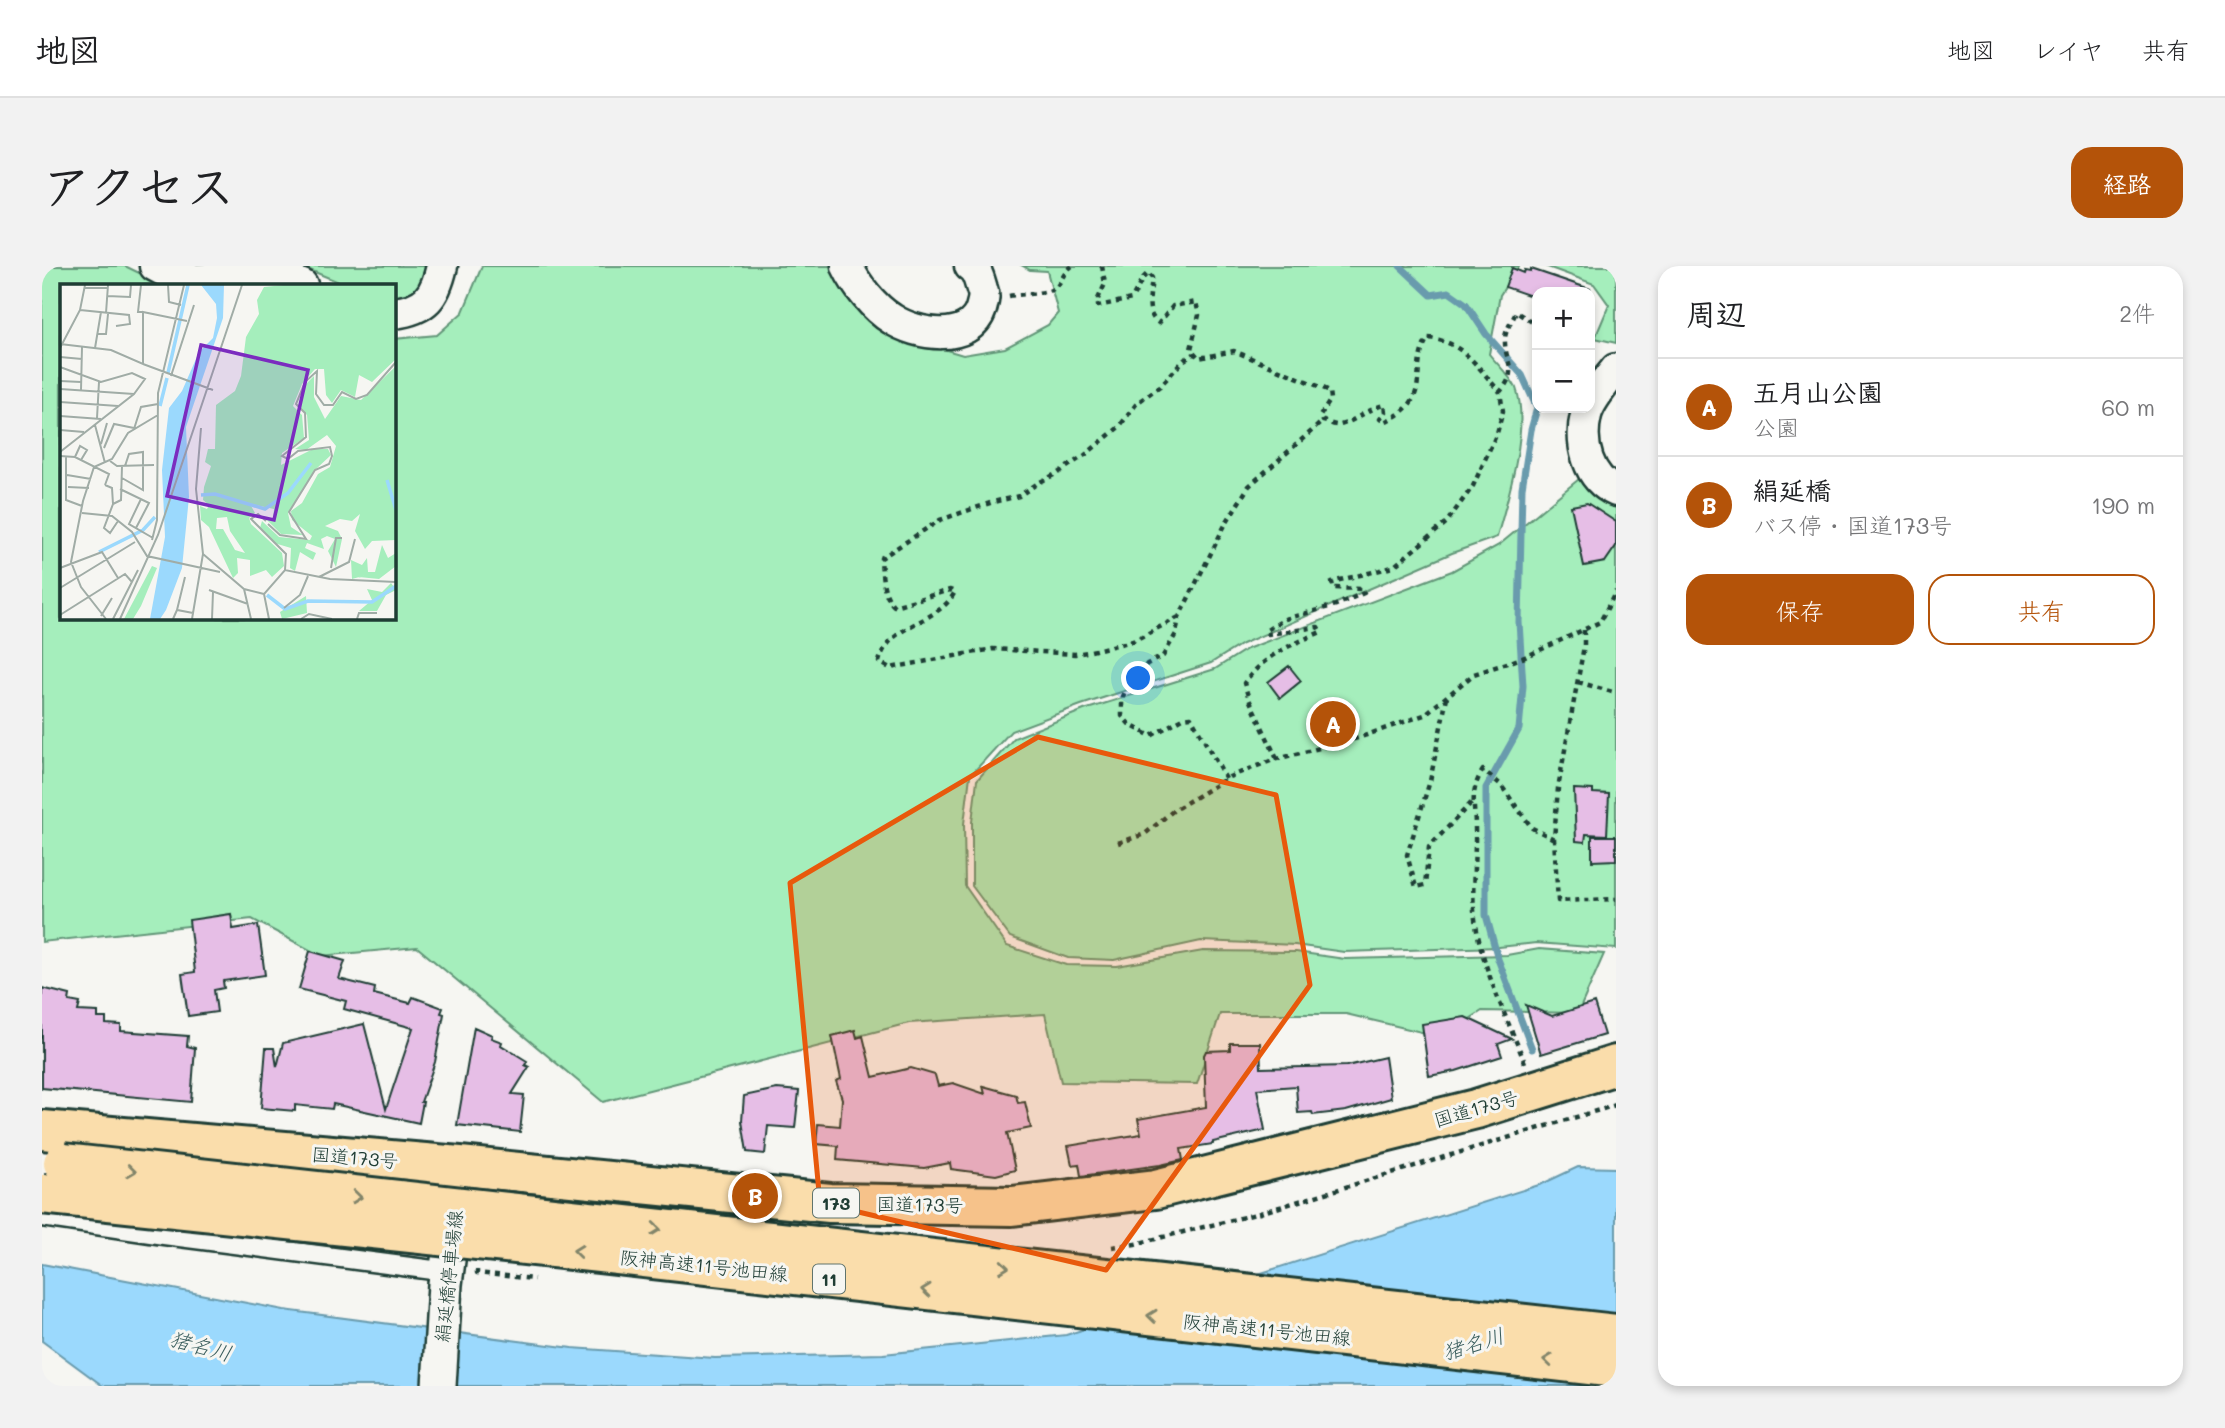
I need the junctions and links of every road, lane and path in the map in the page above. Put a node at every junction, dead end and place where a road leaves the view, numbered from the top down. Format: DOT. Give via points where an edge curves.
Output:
graph roads {
  1 [pos="155,266"];
  2 [pos="442,266"];
  3 [pos="848,266"];
  4 [pos="970,266"];
  5 [pos="1072,266"];
  6 [pos="1101,266"];
  7 [pos="300,284"];
  8 [pos="985,296"];
  9 [pos="396,313"];
  10 [pos="1532,323"];
  11 [pos="1194,354"];
  12 [pos="1616,369"];
  13 [pos="1500,393"];
  14 [pos="1322,421"];
  15 [pos="1616,491"];
  16 [pos="1616,591"];
  17 [pos="1179,617"];
  18 [pos="1584,629"];
  19 [pos="1578,682"];
  20 [pos="1616,693"];
  21 [pos="1447,696"];
  22 [pos="1277,759"];
  23 [pos="1226,779"];
  24 [pos="1473,801"];
  25 [pos="1554,839"];
  26 [pos="1118,843"];
  27 [pos="1616,899"];
  28 [pos="1616,1065"];
  29 [pos="1527,1067"];
  30 [pos="42,1130"];
  31 [pos="460,1166"];
  32 [pos="52,1179"];
  33 [pos="42,1217"];
  34 [pos="439,1277"];
  35 [pos="1616,1334"];
  36 [pos="1616,1368"];
  37 [pos="439,1386"];
  1 -- 7 [label="street" via="186,279 272,273"];
  2 -- 9 [label="street" via="430,299 420,307"];
  3 -- 8 [label="street" via="867,296 892,319 923,332 960,332 979,317"];
  4 -- 8 [label="street"];
  5 -- 8 [label="path" via="1051,291"];
  6 -- 11 [label="path" via="1105,284 1098,306 1132,299 1149,273 1153,320 1159,323 1173,306 1196,302"];
  10 -- 13 [label="path" via="1516,312 1505,337 1509,382"];
  11 -- 14 [label="path" via="1199,358 1234,351 1330,391"];
  11 -- 17 [label="path" via="1137,403 1119,427 1058,473 1019,496 940,520 887,552 881,558 882,578 888,601 894,606 955,592 931,617 890,639 879,662 890,668 993,649 1075,654 1133,641"];
  12 -- 15 [label="street" via="1586,414 1584,437 1587,460 1603,486"];
  13 -- 14 [label="path" via="1462,350 1444,339 1428,338 1422,346 1418,389 1403,414 1384,422 1380,419 1384,405 1341,425"];
  13 -- 22 [label="path" via="1503,411 1497,433 1473,486 1446,523 1393,567 1332,582 1333,588 1362,589 1364,593 1285,619 1265,631 1318,627 1321,632 1275,653 1244,683"];
  14 -- 17 [label="path" via="1250,486"];
  16 -- 18 [label="path" via="1600,622"];
  17 -- 23 [label="path" via="1176,634 1163,656 1147,664 1126,689 1122,716 1151,736 1191,717"];
  18 -- 19 [label="path"];
  18 -- 21 [label="path" via="1525,657 1474,674"];
  19 -- 20 [label="path"];
  19 -- 25 [label="path" via="1558,789"];
  21 -- 22 [label="path" via="1424,715 1402,724"];
  21 -- 24 [label="path" via="1430,781 1407,855 1416,887 1425,884 1429,847"];
  22 -- 23 [label="path"];
  23 -- 26 [label="path" via="1174,810 1145,834"];
  24 -- 25 [label="path" via="1475,783 1483,771 1500,784 1532,828"];
  24 -- 29 [label="path" via="1476,924 1487,969"];
  25 -- 27 [label="path" via="1558,901"];
  28 -- 31 [label="highway, 国道173号 / 173" via="1476,1110 1156,1189 1012,1206 830,1203"];
  30 -- 31 [label="highway, 国道173号 / 173"];
  31 -- 34 [label="main road, 絹延橋停車場線"];
  32 -- 35 [label="highway, 阪神高速11号池田線 / 11, one-way, bridge"];
  36 -- 32 [label="highway, 阪神高速11号池田線 / 11, one-way, bridge" via="600,1253"];
  33 -- 34 [label="street"];
  34 -- 37 [label="main road, 絹延橋停車場線"];
}
